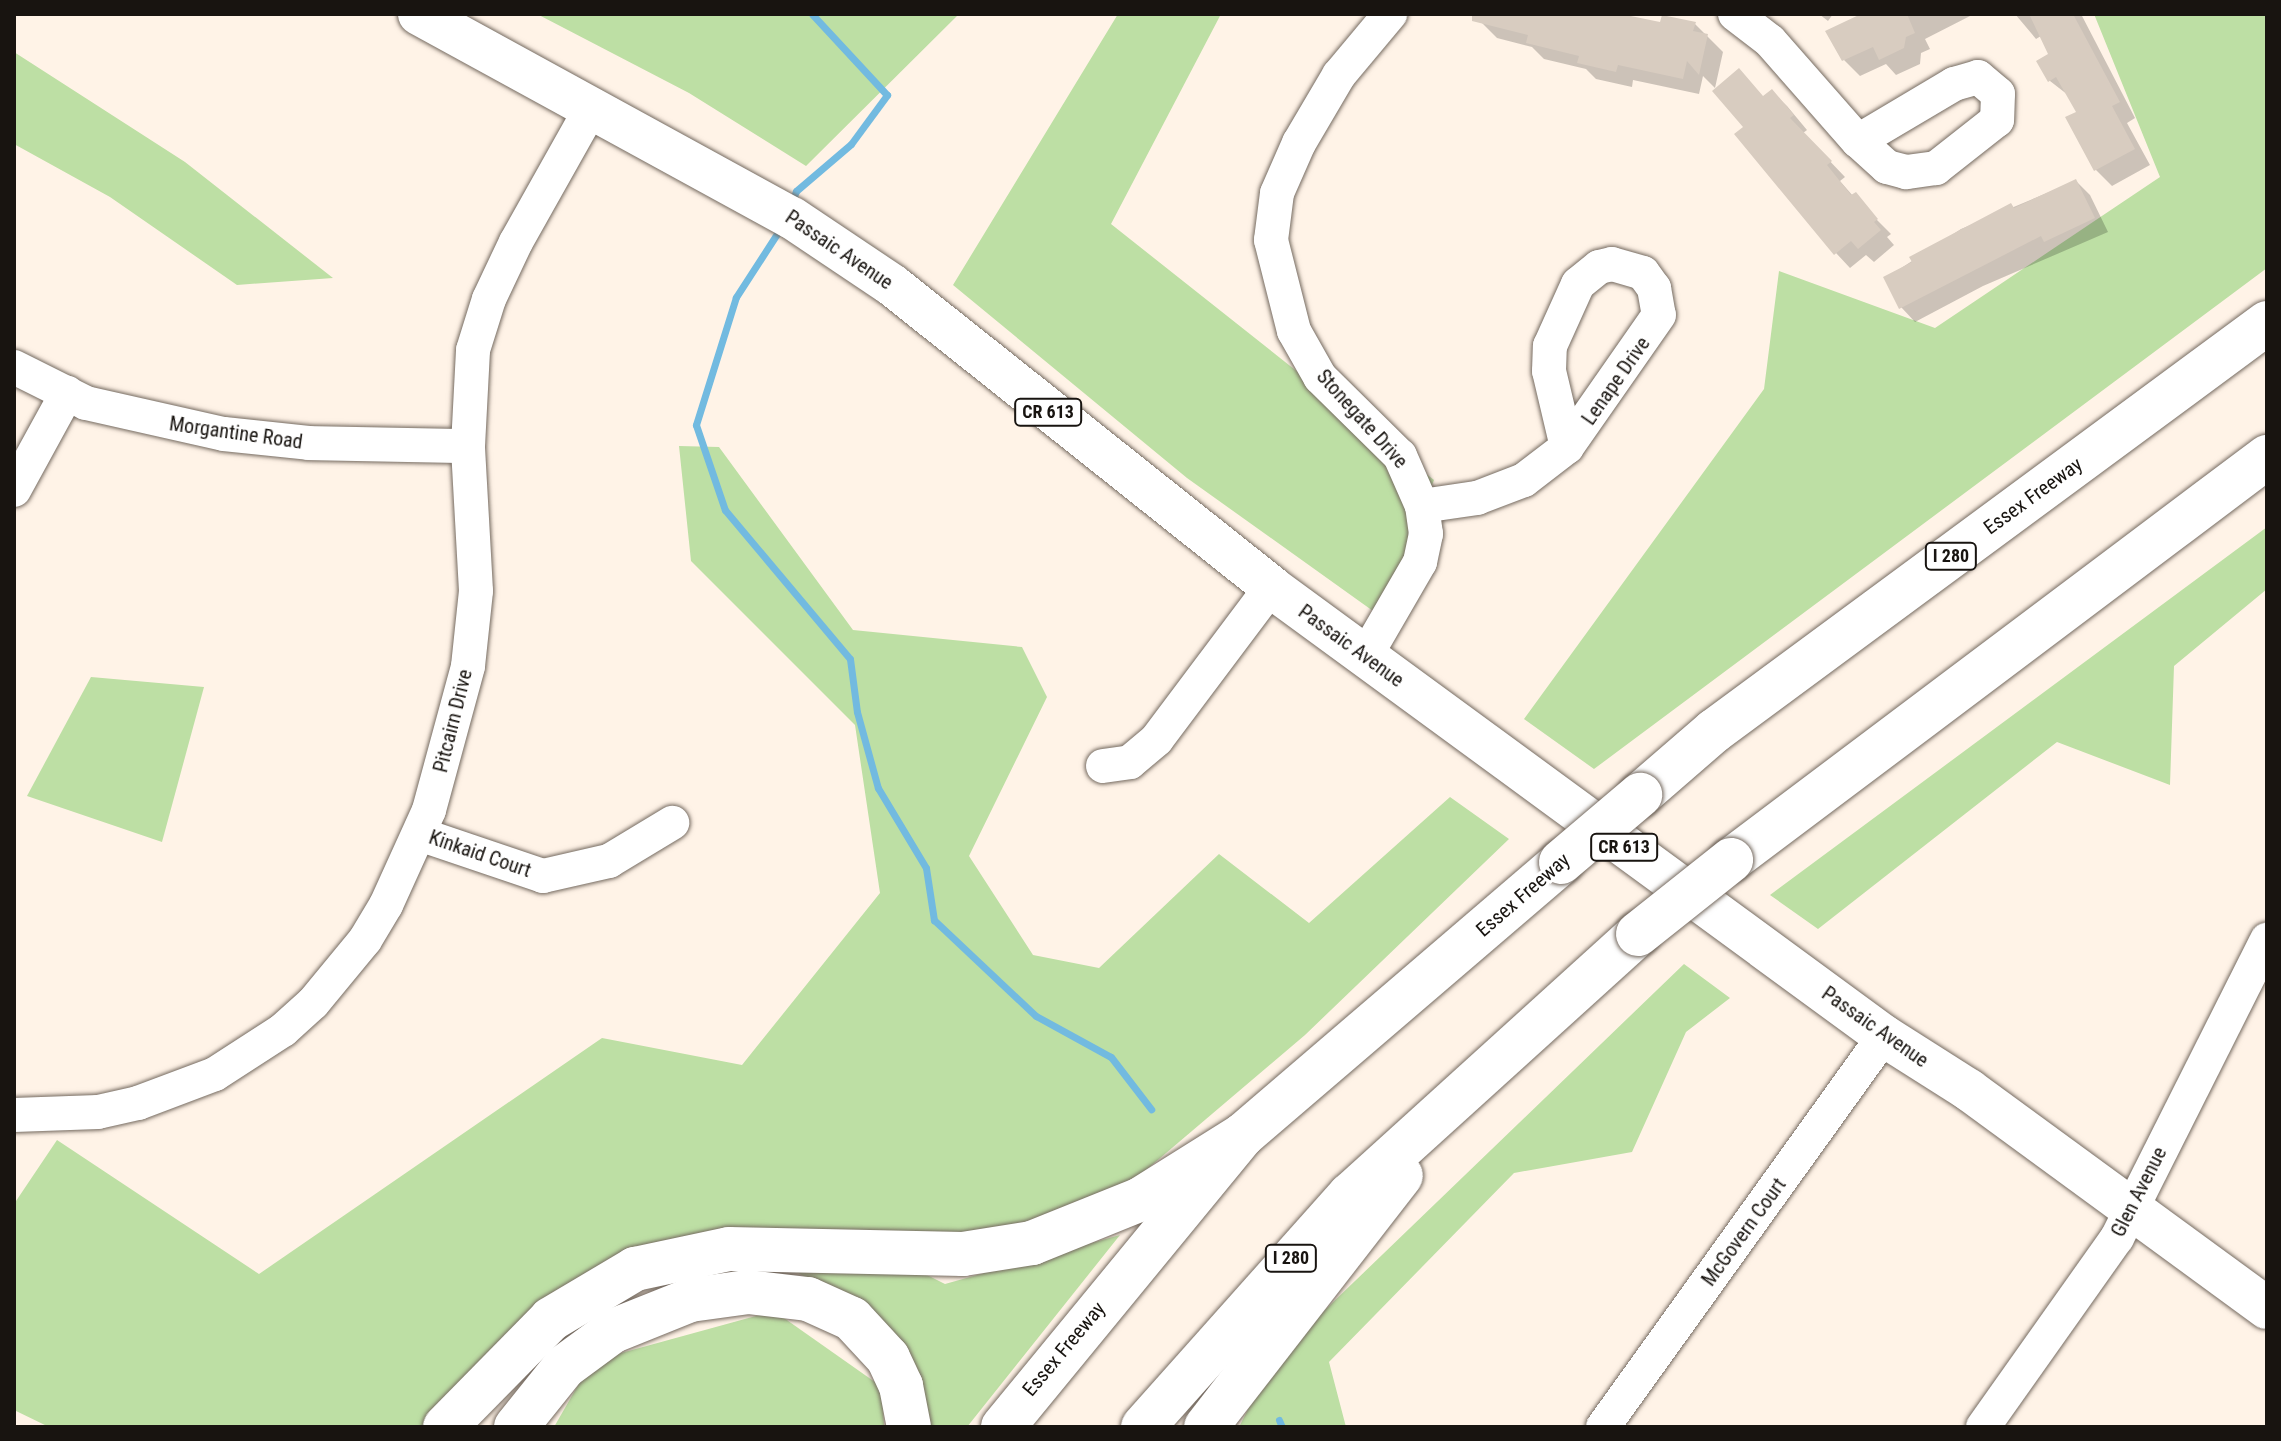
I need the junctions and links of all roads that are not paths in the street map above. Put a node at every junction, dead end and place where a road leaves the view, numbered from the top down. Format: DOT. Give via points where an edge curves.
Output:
graph roads {
  1 [pos="419,14"];
  2 [pos="1390,14"];
  3 [pos="1735,14"];
  4 [pos="593,105"];
  5 [pos="1858,141"];
  6 [pos="2267,323"];
  7 [pos="14,367"];
  8 [pos="67,393"];
  9 [pos="468,446"];
  10 [pos="1567,447"];
  11 [pos="2267,457"];
  12 [pos="14,490"];
  13 [pos="1422,506"];
  14 [pos="1271,587"];
  15 [pos="1365,657"];
  16 [pos="1103,766"];
  17 [pos="672,823"];
  18 [pos="419,834"];
  19 [pos="2267,940"];
  20 [pos="1884,1036"];
  21 [pos="1450,1101"];
  22 [pos="14,1115"];
  23 [pos="1243,1135"];
  24 [pos="2132,1207"];
  25 [pos="2267,1308"];
  26 [pos="445,1427"];
  27 [pos="516,1427"];
  28 [pos="909,1427"];
  29 [pos="1003,1427"];
  30 [pos="1143,1427"];
  31 [pos="1206,1427"];
  32 [pos="1603,1427"];
  33 [pos="1983,1427"];
  1 -- 4 [label="main road, Passaic Avenue / CR 613"];
  2 -- 13 [label="street, Stonegate Drive" via="1339,75 1299,143 1277,193 1271,240 1294,331 1313,365 1338,398 1400,456"];
  3 -- 5 [label="street" via="1770,41"];
  4 -- 9 [label="street, Pitcairn Drive" via="489,299 473,350"];
  4 -- 14 [label="main road, Passaic Avenue / CR 613" via="782,212 892,285"];
  6 -- 23 [label="highway, Essex Freeway / I 280, bridge" via="1714,731"];
  7 -- 8 [label="street, Morgantine Road"];
  8 -- 9 [label="street, Morgantine Road" via="146,420 224,434 309,443"];
  8 -- 12 [label="street"];
  9 -- 18 [label="street, Pitcairn Drive" via="476,591 468,666 452,739"];
  10 -- 10 [label="street, Lenape Drive" via="1659,315 1654,288 1631,266 1612,264 1587,274 1550,346 1549,371"];
  10 -- 13 [label="street, Lenape Drive" via="1524,480 1477,498"];
  11 -- 21 [label="highway, I 280, bridge" via="1731,860 1638,934"];
  13 -- 15 [label="street, Stonegate Drive" via="1426,534 1420,562"];
  14 -- 15 [label="main road, Passaic Avenue / CR 613"];
  14 -- 16 [label="street" via="1157,739 1130,762"];
  15 -- 20 [label="main road, Passaic Avenue / CR 613"];
  17 -- 18 [label="street, Kinkaid Court" via="609,861 543,876"];
  18 -- 22 [label="street, Pitcairn Drive" via="386,905 341,973 250,1054 190,1085 138,1103 58,1116"];
  19 -- 24 [label="street, Glen Avenue"];
  20 -- 24 [label="main road, Passaic Avenue / CR 613"];
  20 -- 32 [label="street, McGovern Court"];
  21 -- 30 [label="highway, I 280" via="1330,1217"];
  21 -- 31 [label="highway" via="1387,1198"];
  23 -- 26 [label="highway" via="1141,1199 1032,1243 963,1254 729,1249 635,1269 551,1319"];
  23 -- 29 [label="highway, Essex Freeway / I 280"];
  24 -- 25 [label="main road, Passaic Avenue / CR 613"];
  24 -- 33 [label="street, Glen Avenue" via="2117,1238"];
  27 -- 28 [label="highway" via="564,1367 613,1331 690,1300 748,1292 831,1306 862,1327 888,1358 901,1386"];
}
